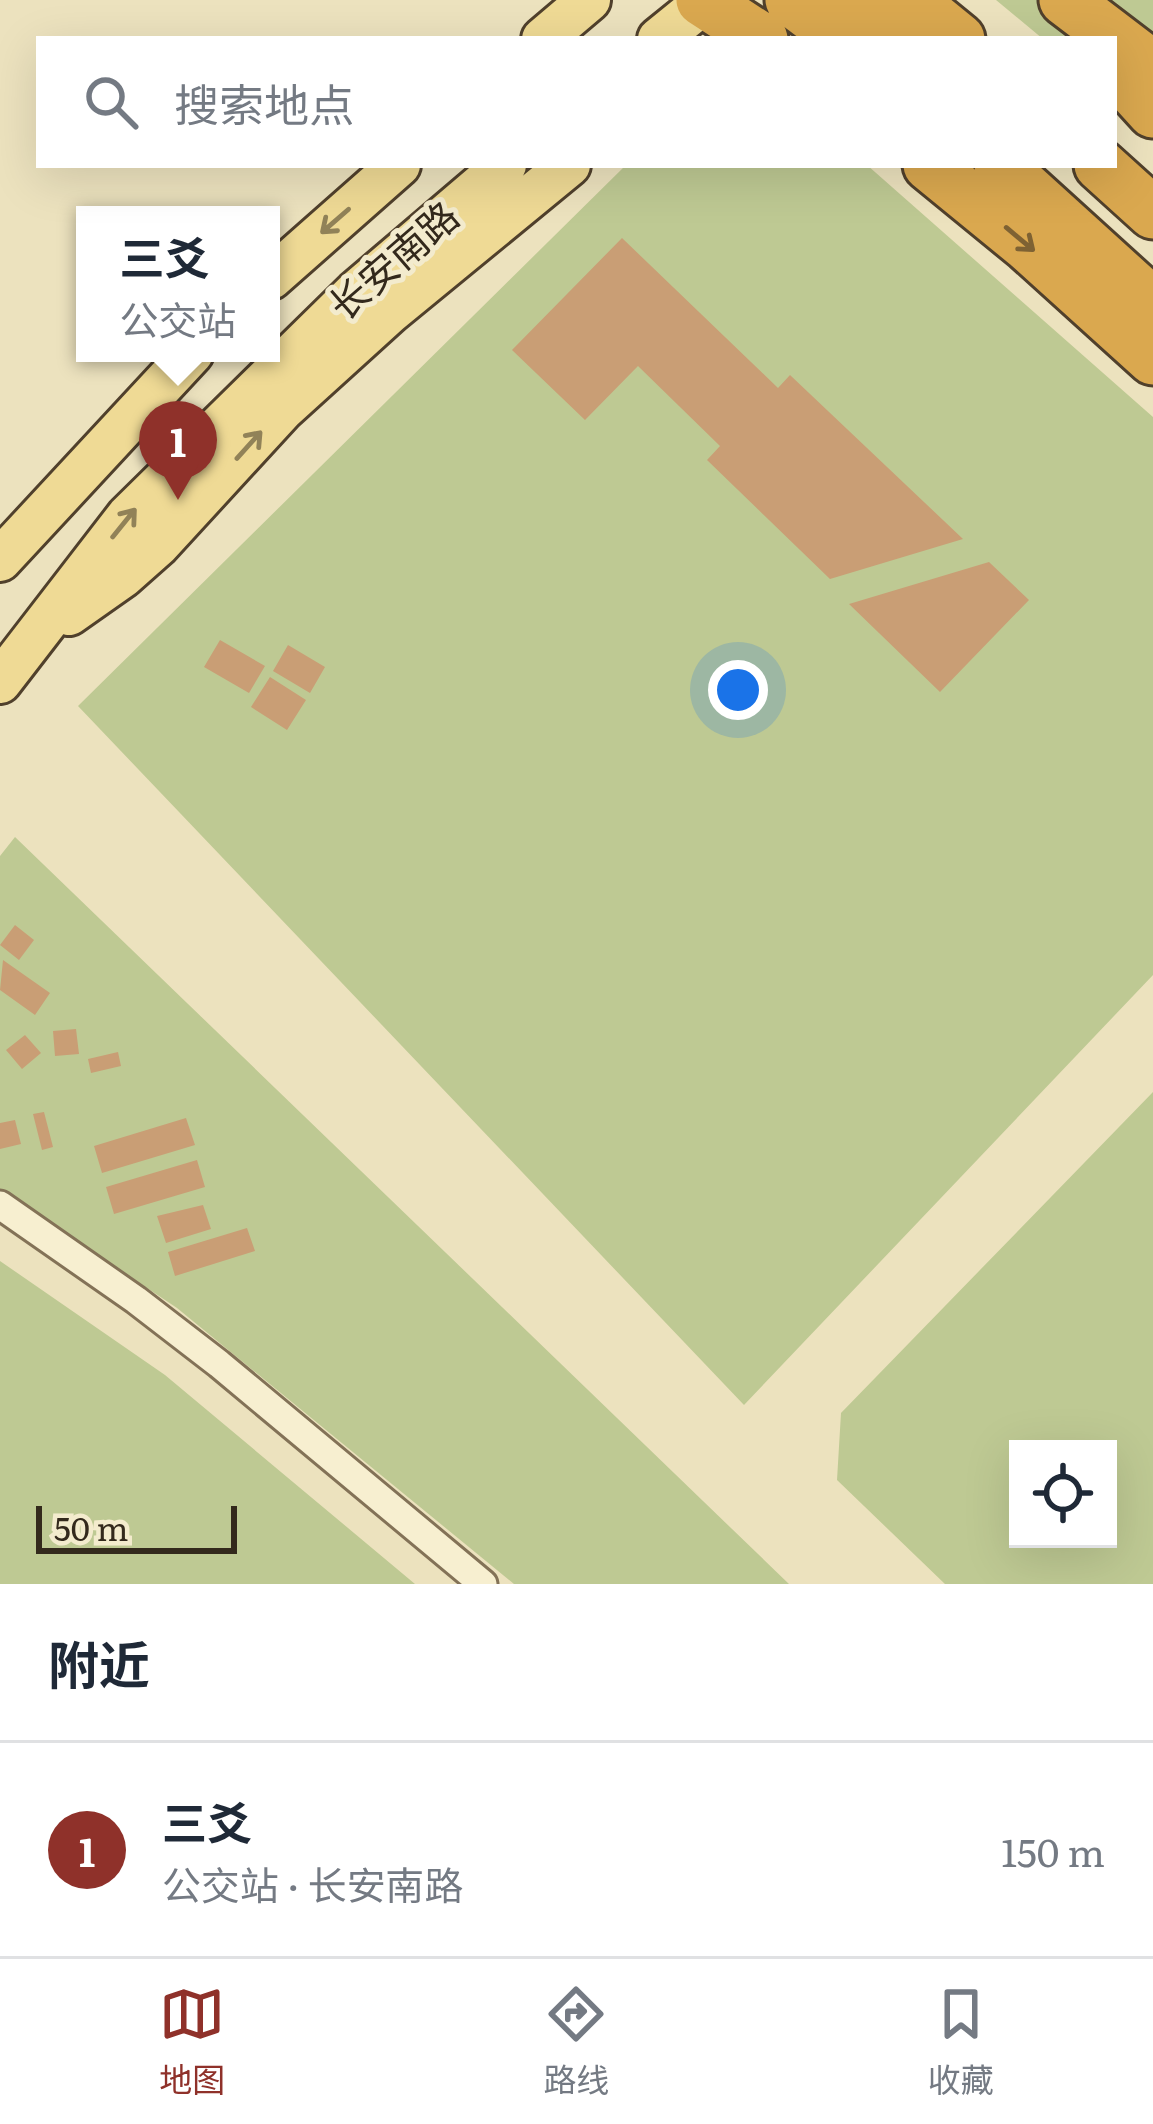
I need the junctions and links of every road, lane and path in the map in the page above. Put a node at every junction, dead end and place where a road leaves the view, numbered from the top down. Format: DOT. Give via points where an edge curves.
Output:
graph roads {
  1 [pos="589,0"];
  2 [pos="791,0"];
  3 [pos="847,0"];
  4 [pos="911,0"];
  5 [pos="1053,0"];
  6 [pos="1066,0"];
  7 [pos="686,18"];
  8 [pos="547,36"];
  9 [pos="751,36"];
  10 [pos="839,36"];
  11 [pos="895,36"];
  12 [pos="955,36"];
  13 [pos="1085,36"];
  14 [pos="1113,36"];
  15 [pos="1117,39"];
  16 [pos="1153,67"];
  17 [pos="1117,72"];
  18 [pos="1153,112"];
  19 [pos="396,168"];
  20 [pos="501,168"];
  21 [pos="565,168"];
  22 [pos="933,168"];
  23 [pos="1003,168"];
  24 [pos="1055,168"];
  25 [pos="1103,168"];
  26 [pos="1153,212"];
  27 [pos="1153,256"];
  28 [pos="280,270"];
  29 [pos="1153,304"];
  30 [pos="1153,359"];
  31 [pos="184,362"];
  32 [pos="0,560"];
  33 [pos="39,635"];
  34 [pos="0,682"];
  35 [pos="0,1205"];
  36 [pos="483,1584"];
  1 -- 8 [label="main road"];
  2 -- 10 [label="highway"];
  3 -- 11 [label="highway"];
  4 -- 12 [label="highway"];
  5 -- 13 [label="highway"];
  6 -- 14 [label="highway"];
  7 -- 9 [label="highway"];
  15 -- 16 [label="highway"];
  17 -- 18 [label="highway"];
  19 -- 28 [label="main road, 长安南路, one-way"];
  33 -- 20 [label="main road, 长安南路, one-way" via="128,516 356,292"];
  33 -- 21 [label="main road, one-way" via="158,545 282,410"];
  22 -- 30 [label="highway, one-way"];
  23 -- 29 [label="highway"];
  24 -- 27 [label="highway"];
  25 -- 26 [label="highway"];
  31 -- 32 [label="main road"];
  33 -- 34 [label="main road, 长安南路"];
  35 -- 36 [label="street" via="219,1364"];
}
